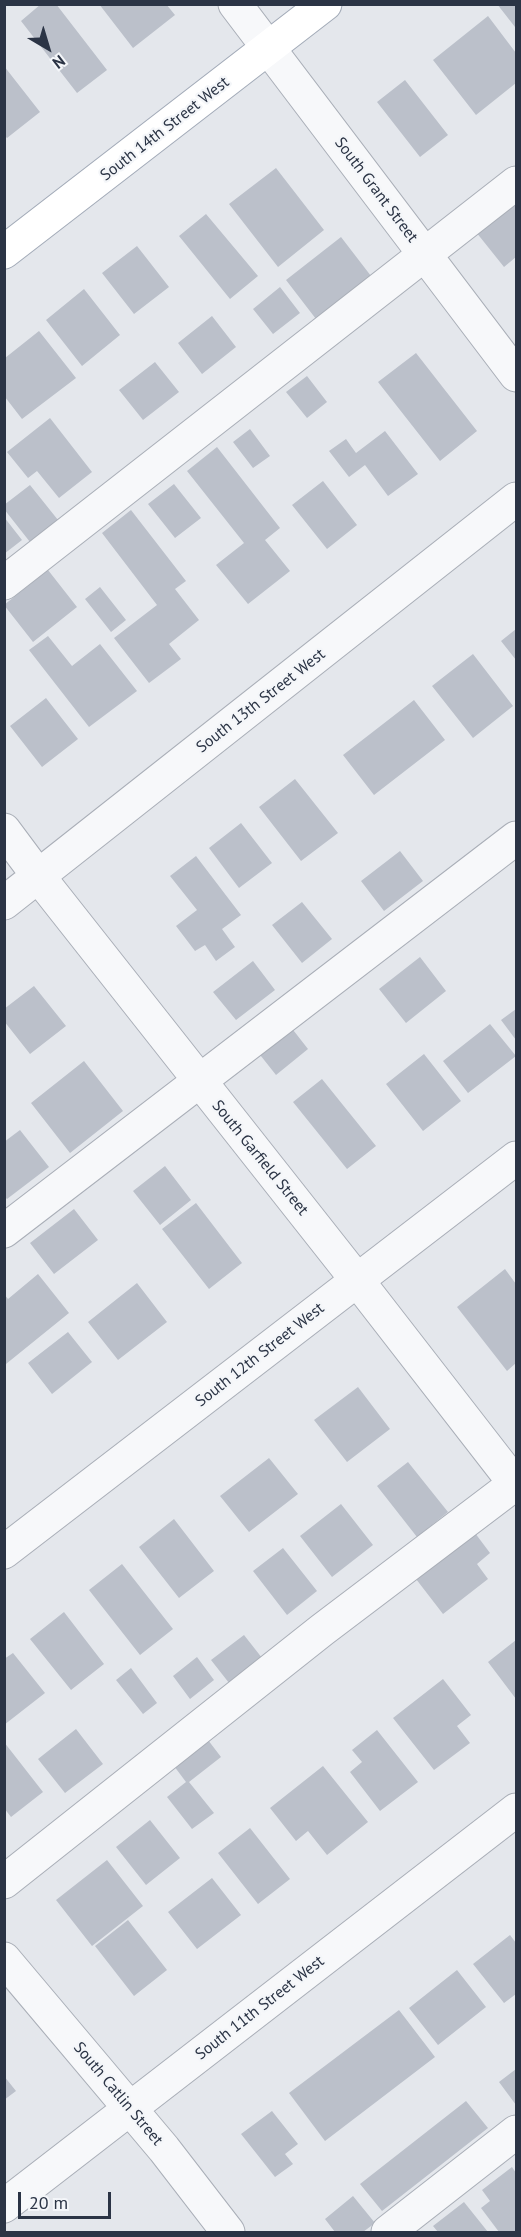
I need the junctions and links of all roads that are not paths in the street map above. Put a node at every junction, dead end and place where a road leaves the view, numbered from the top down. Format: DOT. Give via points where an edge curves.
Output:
graph roads {
  1 [pos="235,4"];
  2 [pos="325,4"];
  3 [pos="269,48"];
  4 [pos="516,183"];
  5 [pos="4,252"];
  6 [pos="425,253"];
  7 [pos="516,375"];
  8 [pos="516,499"];
  9 [pos="4,583"];
  10 [pos="4,830"];
  11 [pos="516,838"];
  12 [pos="39,877"];
  13 [pos="4,903"];
  14 [pos="199,1081"];
  15 [pos="516,1158"];
  16 [pos="4,1231"];
  17 [pos="357,1280"];
  18 [pos="516,1484"];
  19 [pos="4,1552"];
  20 [pos="516,1810"];
  21 [pos="4,1882"];
  22 [pos="4,1959"];
  23 [pos="130,2109"];
  24 [pos="516,2132"];
  25 [pos="4,2206"];
  26 [pos="228,2232"];
  27 [pos="388,2232"];
  1 -- 3 [label="street, South Grant Street"];
  2 -- 3 [label="main road, South 14th Street West"];
  3 -- 5 [label="main road, South 14th Street West"];
  3 -- 6 [label="street, South Grant Street"];
  4 -- 6 [label="street"];
  6 -- 7 [label="street, South Grant Street"];
  6 -- 9 [label="street"];
  8 -- 12 [label="street, South 13th Street West"];
  10 -- 12 [label="street, South Garfield Street"];
  11 -- 14 [label="street"];
  12 -- 13 [label="street, South 13th Street West"];
  12 -- 14 [label="street, South Garfield Street"];
  14 -- 16 [label="street"];
  14 -- 17 [label="street, South Garfield Street"];
  15 -- 17 [label="street, South 12th Street West"];
  17 -- 18 [label="street, South Garfield Street"];
  17 -- 19 [label="street, South 12th Street West"];
  18 -- 21 [label="street" via="322,1630"];
  20 -- 23 [label="street, South 11th Street West"];
  22 -- 23 [label="street, South Catlin Street"];
  23 -- 25 [label="street, South 11th Street West"];
  23 -- 26 [label="street, South Catlin Street"];
  24 -- 27 [label="street"];
}
